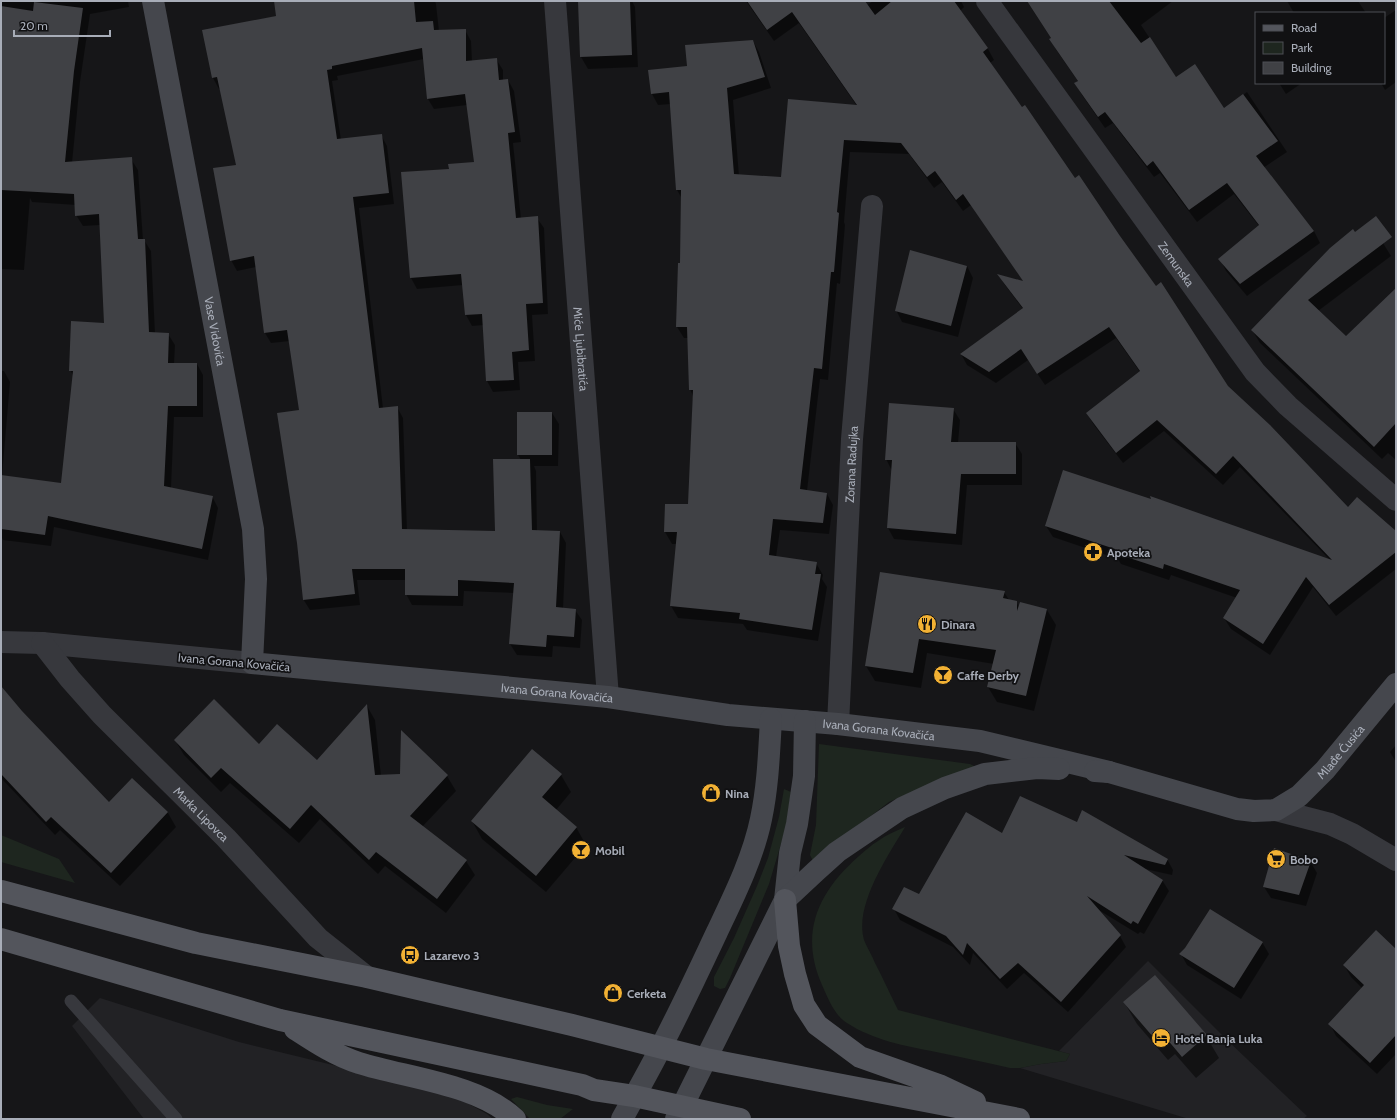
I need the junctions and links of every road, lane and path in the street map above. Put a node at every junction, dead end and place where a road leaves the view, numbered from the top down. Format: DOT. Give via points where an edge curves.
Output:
graph roads {
  1 [pos="153,1"];
  2 [pos="556,1"];
  3 [pos="987,1"];
  4 [pos="872,206"];
  5 [pos="1396,500"];
  6 [pos="1,642"];
  7 [pos="42,643"];
  8 [pos="252,663"];
  9 [pos="1396,684"];
  10 [pos="608,697"];
  11 [pos="771,719"];
  12 [pos="805,721"];
  13 [pos="838,724"];
  14 [pos="1109,772"];
  15 [pos="1276,810"];
  16 [pos="1396,860"];
  17 [pos="1,891"];
  18 [pos="784,900"];
  19 [pos="1,939"];
  20 [pos="367,977"];
  21 [pos="72,1001"];
  22 [pos="280,1020"];
  23 [pos="661,1048"];
  24 [pos="706,1059"];
  25 [pos="634,1096"];
  26 [pos="679,1112"];
  27 [pos="1011,1117"];
  28 [pos="176,1119"];
  29 [pos="515,1119"];
  30 [pos="622,1119"];
  31 [pos="740,1119"];
  1 -- 8 [label="street, Vase Vidovića" via="253,529 256,579"];
  2 -- 10 [label="street, Miće Ljubibratića"];
  3 -- 5 [label="street, Zemunska" via="1255,372 1288,406"];
  4 -- 13 [label="street, Zorana Radujka" via="852,439"];
  6 -- 7 [label="street, Ivana Gorana Kovačića"];
  7 -- 8 [label="street, Ivana Gorana Kovačića"];
  7 -- 20 [label="street, Marka Lipovca" via="102,715 226,838 318,938"];
  8 -- 10 [label="street, Ivana Gorana Kovačića"];
  9 -- 15 [label="street, Mlađe Ćusića" via="1325,770 1299,796"];
  10 -- 11 [label="street, Ivana Gorana Kovačića"];
  11 -- 12 [label="street, Ivana Gorana Kovačića"];
  11 -- 23 [label="street" via="765,797 749,858 729,906"];
  12 -- 13 [label="street, Ivana Gorana Kovačića"];
  12 -- 18 [label="street" via="804,776"];
  13 -- 14 [label="street, Ivana Gorana Kovačića" via="980,741"];
  14 -- 15 [label="street" via="1236,809"];
  14 -- 18 [label="street" via="1037,768 985,774 945,788 902,808 843,848"];
  15 -- 16 [label="street" via="1330,824"];
  17 -- 20 [label="main road" via="196,943"];
  18 -- 24 [label="street"];
  18 -- 27 [label="main road" via="795,974 804,1004 817,1025 860,1057 939,1085"];
  19 -- 22 [label="main road"];
  20 -- 23 [label="main road"];
  21 -- 28 [label="lane"];
  22 -- 25 [label="main road" via="582,1085 594,1090"];
  22 -- 29 [label="main road" via="337,1054 358,1063 474,1094"];
  23 -- 24 [label="main road"];
  23 -- 25 [label="street"];
  24 -- 26 [label="street"];
  24 -- 27 [label="main road"];
  25 -- 26 [label="main road"];
  25 -- 30 [label="street"];
  26 -- 31 [label="main road"];
}
